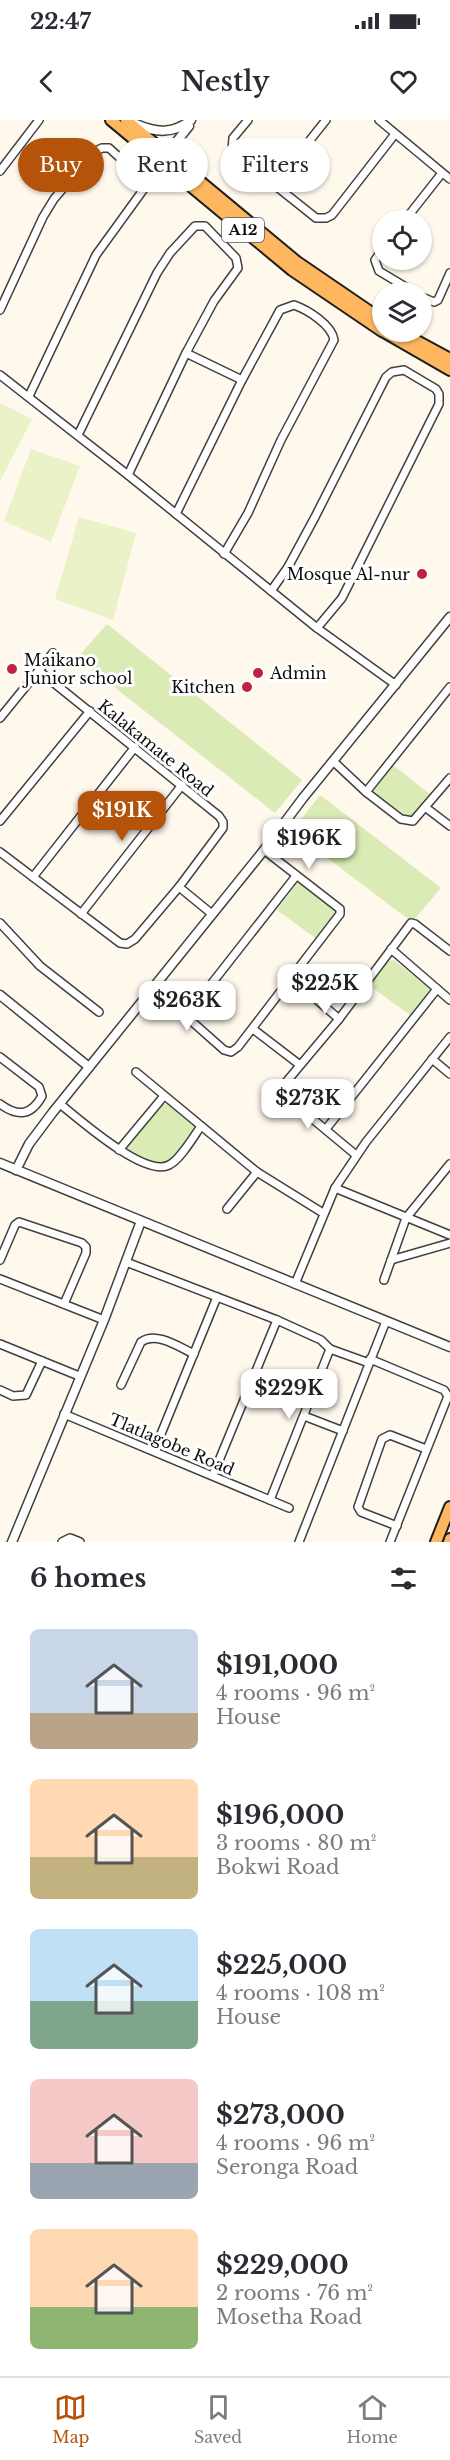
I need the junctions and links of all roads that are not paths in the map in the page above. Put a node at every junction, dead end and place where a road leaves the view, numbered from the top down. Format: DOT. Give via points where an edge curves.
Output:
graph roads {
  1 [pos="39,120"];
  2 [pos="111,120"];
  3 [pos="127,120"];
  4 [pos="191,120"];
  5 [pos="248,120"];
  6 [pos="326,120"];
  7 [pos="379,120"];
  8 [pos="396,134"];
  9 [pos="147,138"];
  10 [pos="179,138"];
  11 [pos="233,138"];
  12 [pos="312,138"];
  13 [pos="0,171"];
  14 [pos="442,173"];
  15 [pos="450,179"];
  16 [pos="208,189"];
  17 [pos="285,192"];
  18 [pos="413,210"];
  19 [pos="379,270"];
  20 [pos="450,273"];
  21 [pos="397,282"];
  22 [pos="432,301"];
  23 [pos="0,310"];
  24 [pos="372,313"];
  25 [pos="372,324"];
  26 [pos="402,342"];
  27 [pos="419,342"];
  28 [pos="186,353"];
  29 [pos="450,359"];
  30 [pos="450,370"];
  31 [pos="0,375"];
  32 [pos="242,380"];
  33 [pos="29,396"];
  34 [pos="78,435"];
  35 [pos="128,475"];
  36 [pos="176,514"];
  37 [pos="224,554"];
  38 [pos="271,591"];
  39 [pos="448,623"];
  40 [pos="317,628"];
  41 [pos="53,653"];
  42 [pos="39,670"];
  43 [pos="396,685"];
  44 [pos="450,687"];
  45 [pos="90,711"];
  46 [pos="0,718"];
  47 [pos="135,747"];
  48 [pos="333,761"];
  49 [pos="450,778"];
  50 [pos="182,785"];
  51 [pos="366,792"];
  52 [pos="425,807"];
  53 [pos="0,821"];
  54 [pos="450,826"];
  55 [pos="264,850"];
  56 [pos="0,852"];
  57 [pos="296,876"];
  58 [pos="33,877"];
  59 [pos="179,886"];
  60 [pos="81,914"];
  61 [pos="212,914"];
  62 [pos="0,923"];
  63 [pos="391,949"];
  64 [pos="450,951"];
  65 [pos="292,978"];
  66 [pos="153,987"];
  67 [pos="436,990"];
  68 [pos="0,995"];
  69 [pos="450,1000"];
  70 [pos="99,1012"];
  71 [pos="187,1015"];
  72 [pos="339,1018"];
  73 [pos="253,1029"];
  74 [pos="450,1037"];
  75 [pos="0,1057"];
  76 [pos="432,1059"];
  77 [pos="300,1065"];
  78 [pos="89,1067"];
  79 [pos="136,1072"];
  80 [pos="450,1074"];
  81 [pos="164,1095"];
  82 [pos="0,1104"];
  83 [pos="60,1104"];
  84 [pos="201,1126"];
  85 [pos="326,1129"];
  86 [pos="119,1150"];
  87 [pos="356,1155"];
  88 [pos="0,1163"];
  89 [pos="450,1164"];
  90 [pos="16,1170"];
  91 [pos="257,1172"];
  92 [pos="334,1188"];
  93 [pos="228,1209"];
  94 [pos="323,1213"];
  95 [pos="406,1218"];
  96 [pos="141,1221"];
  97 [pos="450,1234"];
  98 [pos="450,1243"];
  99 [pos="0,1260"];
  100 [pos="391,1260"];
  101 [pos="126,1262"];
  102 [pos="0,1279"];
  103 [pos="384,1280"];
  104 [pos="295,1284"];
  105 [pos="217,1297"];
  106 [pos="64,1304"];
  107 [pos="104,1320"];
  108 [pos="277,1320"];
  109 [pos="386,1321"];
  110 [pos="0,1344"];
  111 [pos="450,1347"];
  112 [pos="330,1349"];
  113 [pos="194,1354"];
  114 [pos="369,1361"];
  115 [pos="42,1362"];
  116 [pos="79,1377"];
  117 [pos="121,1385"];
  118 [pos="0,1390"];
  119 [pos="64,1414"];
  120 [pos="304,1416"];
  121 [pos="343,1431"];
  122 [pos="426,1449"];
  123 [pos="154,1451"];
  124 [pos="213,1475"];
  125 [pos="270,1500"];
  126 [pos="288,1508"];
  127 [pos="450,1508"];
  128 [pos="396,1527"];
  129 [pos="12,1542"];
  130 [pos="62,1542"];
  131 [pos="80,1542"];
  132 [pos="299,1542"];
  133 [pos="390,1542"];
  134 [pos="436,1542"];
  1 -- 13 [label="street"];
  2 -- 25 [label="main road, A12" via="292,270"];
  3 -- 4 [label="street" via="165,132"];
  3 -- 9 [label="main road, A12"];
  4 -- 10 [label="street"];
  5 -- 11 [label="street"];
  6 -- 12 [label="street"];
  7 -- 8 [label="street"];
  8 -- 14 [label="street"];
  8 -- 17 [label="street" via="332,215 316,218"];
  14 -- 15 [label="street"];
  14 -- 18 [label="street"];
  16 -- 24 [label="main road, A12" via="297,262"];
  19 -- 21 [label="street"];
  20 -- 22 [label="street" via="438,300"];
  23 -- 33 [label="street" via="54,199 94,152 109,148 146,186 96,255"];
  26 -- 30 [label="main road, A12"];
  27 -- 29 [label="main road"];
  28 -- 32 [label="street"];
  28 -- 34 [label="street" via="214,301 238,268 236,258 200,225 170,253 157,273"];
  28 -- 35 [label="street"];
  31 -- 33 [label="street"];
  32 -- 36 [label="street"];
  32 -- 37 [label="street" via="280,310 287,306 302,308 331,330 331,349"];
  33 -- 34 [label="street"];
  34 -- 35 [label="street"];
  35 -- 36 [label="street"];
  36 -- 37 [label="street"];
  37 -- 38 [label="street"];
  38 -- 40 [label="street"];
  38 -- 40 [label="street" via="315,517 386,377 404,370 436,389 439,404 397,490 342,598"];
  39 -- 43 [label="street"];
  40 -- 43 [label="street"];
  41 -- 42 [label="street"];
  42 -- 45 [label="street, Kalakamate Road"];
  42 -- 46 [label="street"];
  43 -- 48 [label="street"];
  44 -- 51 [label="street"];
  45 -- 47 [label="street, Kalakamate Road"];
  45 -- 53 [label="street"];
  47 -- 50 [label="street, Kalakamate Road"];
  47 -- 58 [label="street"];
  48 -- 51 [label="street"];
  48 -- 55 [label="street"];
  49 -- 52 [label="street"];
  50 -- 59 [label="street, Kalakamate Road" via="219,816 223,828"];
  50 -- 60 [label="street"];
  51 -- 52 [label="street" via="407,821 412,821"];
  52 -- 54 [label="street"];
  55 -- 57 [label="street"];
  55 -- 61 [label="street"];
  56 -- 58 [label="street"];
  57 -- 65 [label="street" via="340,909 338,919"];
  57 -- 71 [label="street"];
  58 -- 60 [label="street"];
  59 -- 60 [label="street" via="127,944"];
  59 -- 61 [label="street"];
  61 -- 66 [label="street"];
  62 -- 70 [label="street" via="40,966"];
  63 -- 64 [label="street" via="412,923"];
  63 -- 67 [label="street"];
  63 -- 72 [label="street"];
  65 -- 72 [label="street"];
  65 -- 73 [label="street"];
  66 -- 71 [label="street"];
  66 -- 78 [label="street"];
  67 -- 69 [label="street"];
  67 -- 85 [label="street"];
  68 -- 78 [label="street"];
  71 -- 73 [label="street" via="227,1052 238,1047"];
  72 -- 77 [label="street"];
  73 -- 77 [label="street"];
  74 -- 76 [label="street"];
  75 -- 82 [label="street" via="39,1087 42,1095 23,1114"];
  76 -- 80 [label="street"];
  76 -- 87 [label="street"];
  77 -- 85 [label="street" via="282,1090"];
  78 -- 83 [label="street"];
  79 -- 81 [label="street"];
  81 -- 84 [label="street"];
  81 -- 86 [label="street"];
  83 -- 86 [label="street"];
  83 -- 90 [label="street" via="29,1144"];
  84 -- 86 [label="street" via="168,1166 141,1162"];
  84 -- 91 [label="street"];
  85 -- 87 [label="street"];
  87 -- 92 [label="street"];
  88 -- 90 [label="street"];
  89 -- 95 [label="street"];
  90 -- 96 [label="street"];
  91 -- 93 [label="street"];
  91 -- 94 [label="street"];
  92 -- 94 [label="street"];
  92 -- 95 [label="street"];
  94 -- 104 [label="street"];
  95 -- 97 [label="street"];
  95 -- 100 [label="street"];
  96 -- 101 [label="street"];
  96 -- 104 [label="street"];
  98 -- 100 [label="street"];
  99 -- 106 [label="street" via="19,1222 82,1243 86,1253"];
  100 -- 103 [label="street"];
  101 -- 105 [label="street"];
  101 -- 107 [label="street"];
  102 -- 106 [label="street"];
  104 -- 109 [label="street"];
  105 -- 108 [label="street"];
  105 -- 113 [label="street"];
  106 -- 107 [label="street"];
  107 -- 116 [label="street"];
  108 -- 112 [label="street" via="321,1340"];
  108 -- 124 [label="street"];
  109 -- 111 [label="street"];
  109 -- 114 [label="street"];
  110 -- 115 [label="street"];
  112 -- 114 [label="street"];
  112 -- 120 [label="street"];
  113 -- 117 [label="street" via="157,1338 146,1339"];
  113 -- 123 [label="street"];
  114 -- 121 [label="street"];
  114 -- 122 [label="street" via="446,1391 447,1398"];
  115 -- 116 [label="street"];
  115 -- 118 [label="street" via="26,1395 13,1396"];
  116 -- 119 [label="street"];
  119 -- 123 [label="street, Tlatlagobe Road"];
  119 -- 129 [label="street"];
  120 -- 121 [label="street"];
  120 -- 125 [label="street"];
  121 -- 132 [label="street"];
  122 -- 128 [label="street"];
  122 -- 128 [label="street" via="390,1435 382,1439 358,1507"];
  123 -- 124 [label="street, Tlatlagobe Road"];
  124 -- 125 [label="street, Tlatlagobe Road"];
  125 -- 126 [label="street, Tlatlagobe Road"];
  127 -- 134 [label="main road"];
  128 -- 133 [label="street"];
  130 -- 131 [label="street" via="70,1538"];
}
